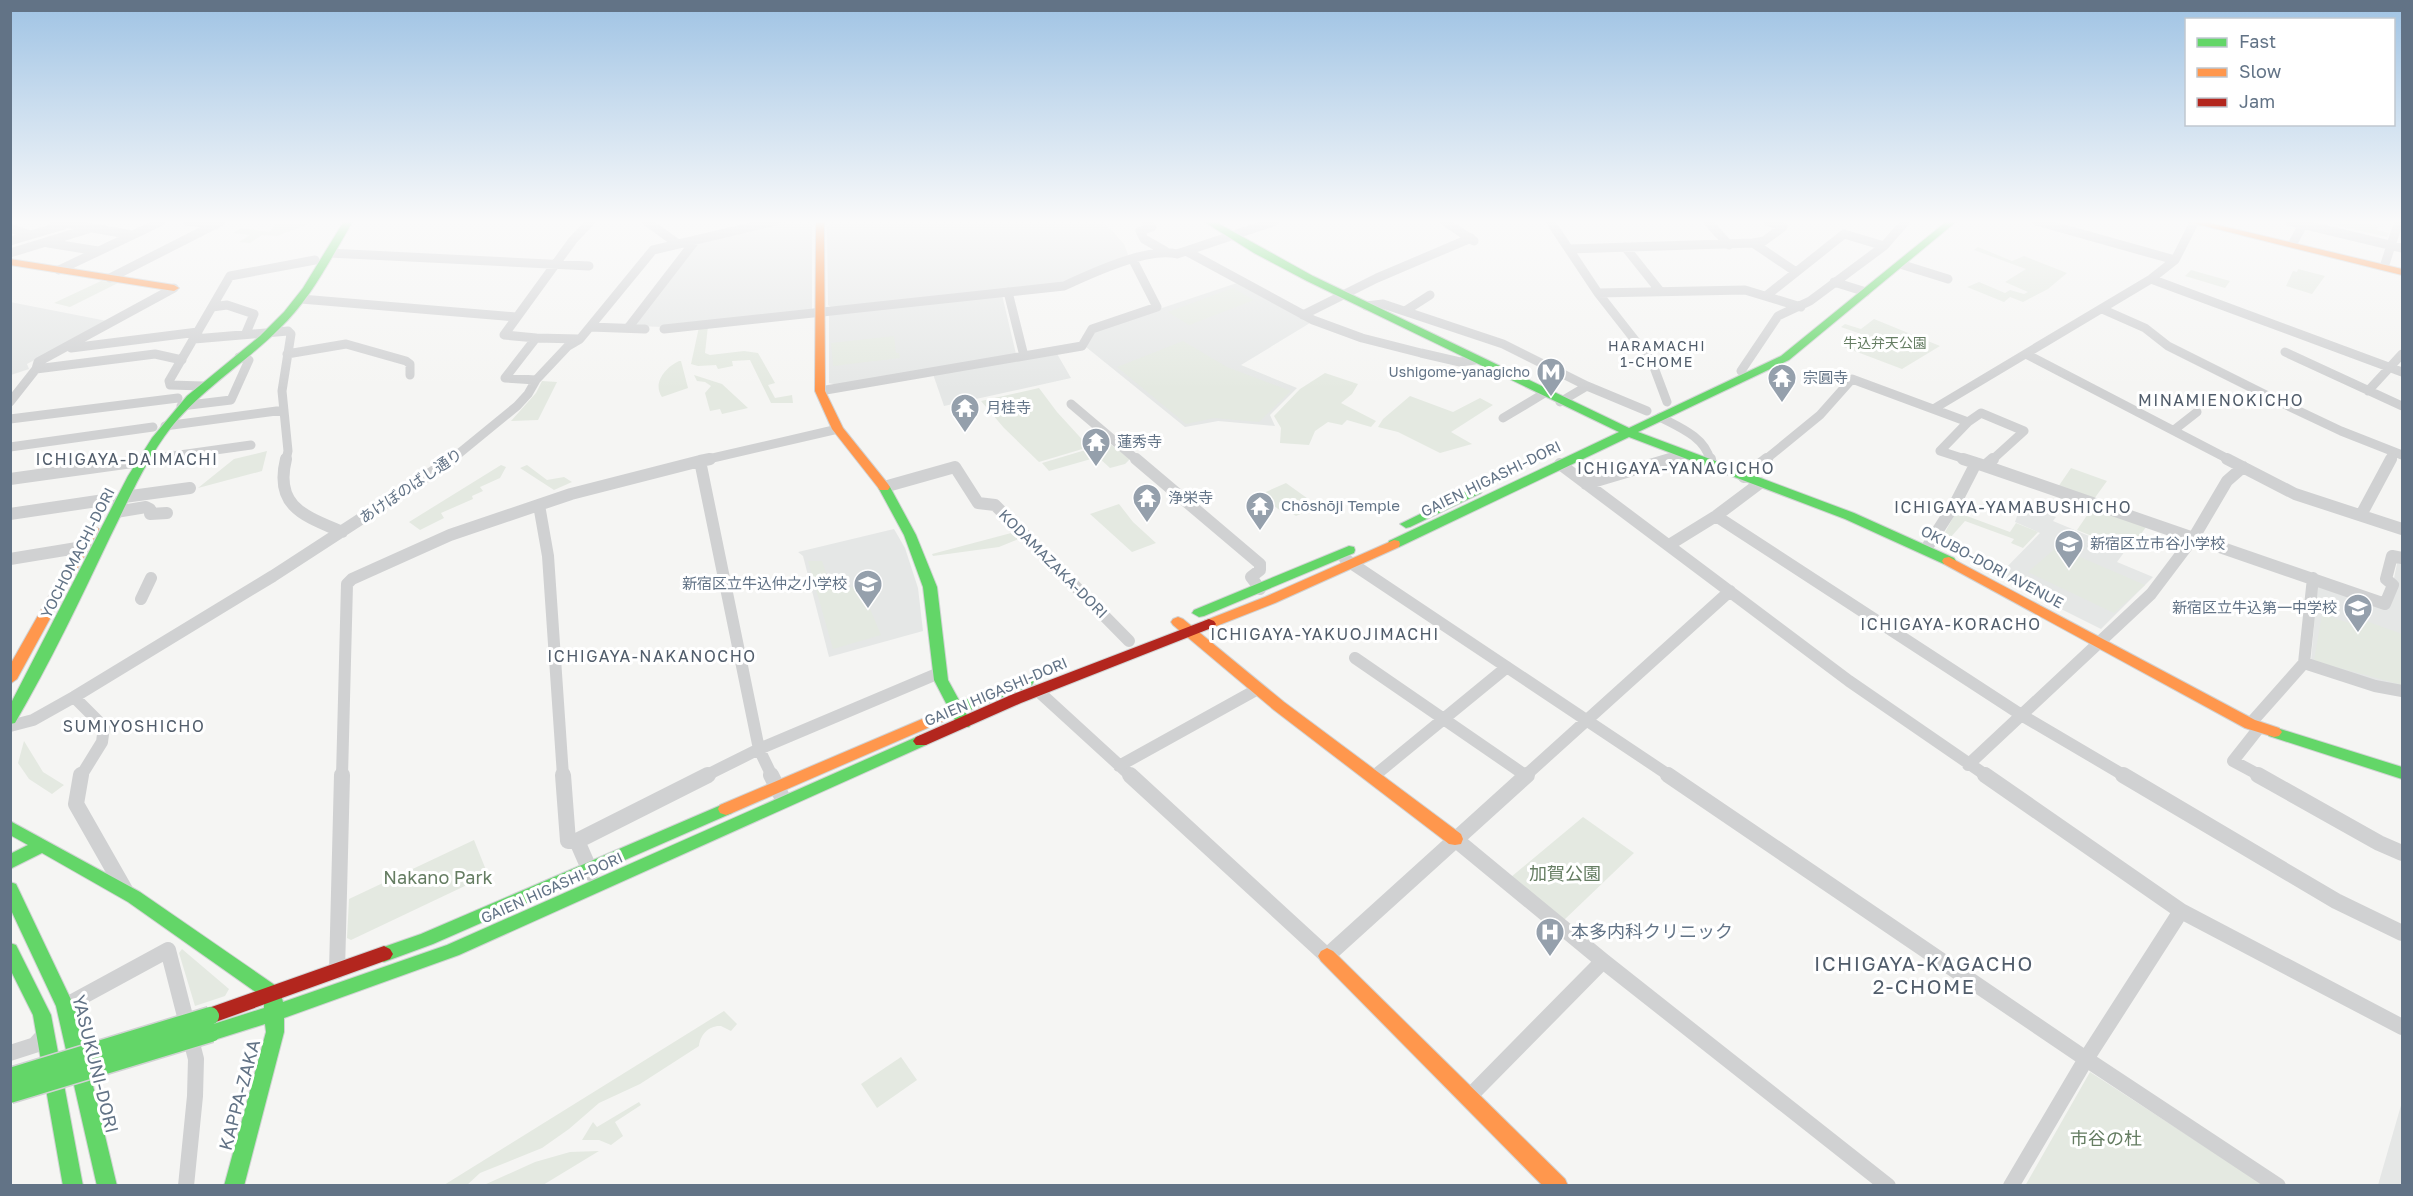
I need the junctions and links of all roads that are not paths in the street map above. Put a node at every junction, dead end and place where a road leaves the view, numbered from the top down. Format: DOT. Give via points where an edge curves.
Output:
graph roads {
  1 [pos="102,277"];
  2 [pos="230,277"];
  3 [pos="304,277"];
  4 [pos="314,277"];
  5 [pos="547,277"];
  6 [pos="631,277"];
  7 [pos="667,277"];
  8 [pos="820,277"];
  9 [pos="1083,277"];
  10 [pos="1141,277"];
  11 [pos="1233,277"];
  12 [pos="1310,277"];
  13 [pos="1385,277"];
  14 [pos="1587,277"];
  15 [pos="1649,277"];
  16 [pos="1790,277"];
  17 [pos="1841,277"];
  18 [pos="1884,277"];
  19 [pos="1941,277"];
  20 [pos="2154,277"];
  21 [pos="110,278"];
  22 [pos="1948,279"];
  23 [pos="2151,279"];
  24 [pos="1834,282"];
  25 [pos="174,288"];
  26 [pos="1660,291"];
  27 [pos="1008,292"];
  28 [pos="1866,292"];
  29 [pos="1598,293"];
  30 [pos="1344,294"];
  31 [pos="1430,296"];
  32 [pos="1766,296"];
  33 [pos="301,299"];
  34 [pos="1366,306"];
  35 [pos="212,307"];
  36 [pos="1801,307"];
  37 [pos="2102,309"];
  38 [pos="1405,311"];
  39 [pos="820,312"];
  40 [pos="1303,315"];
  41 [pos="516,317"];
  42 [pos="590,327"];
  43 [pos="628,328"];
  44 [pos="645,329"];
  45 [pos="664,329"];
  46 [pos="266,332"];
  47 [pos="246,333"];
  48 [pos="196,335"];
  49 [pos="536,338"];
  50 [pos="580,339"];
  51 [pos="63,349"];
  52 [pos="2284,352"];
  53 [pos="287,354"];
  54 [pos="2026,354"];
  55 [pos="2403,354"];
  56 [pos="1024,356"];
  57 [pos="239,357"];
  58 [pos="1785,358"];
  59 [pos="182,360"];
  60 [pos="1475,360"];
  61 [pos="2391,368"];
  62 [pos="36,369"];
  63 [pos="1741,371"];
  64 [pos="2403,372"];
  65 [pos="411,375"];
  66 [pos="536,380"];
  67 [pos="25,384"];
  68 [pos="10,386"];
  69 [pos="196,386"];
  70 [pos="1587,386"];
  71 [pos="820,391"];
  72 [pos="2368,391"];
  73 [pos="1543,394"];
  74 [pos="10,402"];
  75 [pos="180,402"];
  76 [pos="1560,402"];
  77 [pos="1666,402"];
  78 [pos="1071,404"];
  79 [pos="2403,406"];
  80 [pos="1935,408"];
  81 [pos="284,410"];
  82 [pos="1647,411"];
  83 [pos="2197,412"];
  84 [pos="1660,417"];
  85 [pos="1503,418"];
  86 [pos="10,419"];
  87 [pos="1968,422"];
  88 [pos="159,427"];
  89 [pos="1613,427"];
  90 [pos="838,429"];
  91 [pos="2174,430"];
  92 [pos="1627,433"];
  93 [pos="251,445"];
  94 [pos="10,447"];
  95 [pos="2398,454"];
  96 [pos="1682,455"];
  97 [pos="138,461"];
  98 [pos="700,461"];
  99 [pos="1560,464"];
  100 [pos="1981,464"];
  101 [pos="1711,466"];
  102 [pos="2243,467"];
  103 [pos="1744,477"];
  104 [pos="10,478"];
  105 [pos="1760,483"];
  106 [pos="1586,484"];
  107 [pos="884,487"];
  108 [pos="190,488"];
  109 [pos="117,503"];
  110 [pos="539,505"];
  111 [pos="166,513"];
  112 [pos="10,514"];
  113 [pos="2361,515"];
  114 [pos="1716,516"];
  115 [pos="2403,529"];
  116 [pos="342,532"];
  117 [pos="2194,537"];
  118 [pos="1669,545"];
  119 [pos="83,547"];
  120 [pos="1926,549"];
  121 [pos="1339,555"];
  122 [pos="2403,558"];
  123 [pos="10,559"];
  124 [pos="1352,564"];
  125 [pos="151,578"];
  126 [pos="2313,578"];
  127 [pos="1260,589"];
  128 [pos="1730,591"];
  129 [pos="141,598"];
  130 [pos="1178,622"];
  131 [pos="1189,632"];
  132 [pos="1129,641"];
  133 [pos="2099,644"];
  134 [pos="1355,658"];
  135 [pos="2304,663"];
  136 [pos="1507,667"];
  137 [pos="939,673"];
  138 [pos="11,679"];
  139 [pos="1037,690"];
  140 [pos="1256,690"];
  141 [pos="2403,691"];
  142 [pos="74,697"];
  143 [pos="955,710"];
  144 [pos="2023,716"];
  145 [pos="10,719"];
  146 [pos="1443,719"];
  147 [pos="1586,719"];
  148 [pos="964,723"];
  149 [pos="10,726"];
  150 [pos="2254,726"];
  151 [pos="759,749"];
  152 [pos="1968,765"];
  153 [pos="1119,766"];
  154 [pos="2403,773"];
  155 [pos="1525,775"];
  156 [pos="1374,776"];
  157 [pos="777,788"];
  158 [pos="785,804"];
  159 [pos="10,827"];
  160 [pos="1455,839"];
  161 [pos="577,841"];
  162 [pos="42,845"];
  163 [pos="2403,853"];
  164 [pos="10,862"];
  165 [pos="589,870"];
  166 [pos="597,886"];
  167 [pos="10,889"];
  168 [pos="127,893"];
  169 [pos="2181,911"];
  170 [pos="2403,933"];
  171 [pos="190,934"];
  172 [pos="10,950"];
  173 [pos="168,950"];
  174 [pos="1327,956"];
  175 [pos="1603,961"];
  176 [pos="337,971"];
  177 [pos="273,994"];
  178 [pos="65,1006"];
  179 [pos="276,1012"];
  180 [pos="2403,1027"];
  181 [pos="46,1033"];
  182 [pos="10,1053"];
  183 [pos="2086,1059"];
  184 [pos="10,1077"];
  185 [pos="10,1094"];
  186 [pos="1469,1097"];
  187 [pos="73,1185"];
  188 [pos="107,1185"];
  189 [pos="186,1185"];
  190 [pos="234,1185"];
  191 [pos="1558,1185"];
  192 [pos="1887,1185"];
  193 [pos="2011,1185"];
  194 [pos="2278,1185"];
  1 -- 21 [label="main road"];
  2 -- 35 [label="street"];
  3 -- 46 [label="main road, YOCHOMACHI-DORI"];
  4 -- 33 [label="main road, YOCHOMACHI-DORI"];
  5 -- 41 [label="street"];
  6 -- 42 [label="street, あけぼのばし通り"];
  7 -- 43 [label="street"];
  8 -- 39 [label="main road"];
  9 -- 27 [label="street" via="1064,285"];
  10 -- 56 [label="street" via="1156,307 1092,329 1082,346"];
  11 -- 40 [label="street"];
  12 -- 30 [label="main road, OKUBO-DORI AVENUE"];
  13 -- 30 [label="street"];
  14 -- 29 [label="street"];
  15 -- 26 [label="street"];
  16 -- 32 [label="street"];
  17 -- 24 [label="street"];
  18 -- 28 [label="main road, GAIEN HIGASHI-DORI"];
  19 -- 22 [label="street"];
  20 -- 23 [label="street"];
  21 -- 25 [label="main road"];
  23 -- 37 [label="street"];
  23 -- 61 [label="street"];
  24 -- 28 [label="street"];
  24 -- 36 [label="street"];
  25 -- 51 [label="street"];
  26 -- 29 [label="street"];
  26 -- 32 [label="street" via="1745,290"];
  27 -- 39 [label="street"];
  27 -- 56 [label="street"];
  28 -- 58 [label="main road, GAIEN HIGASHI-DORI"];
  29 -- 77 [label="street" via="1652,362"];
  30 -- 34 [label="main road, OKUBO-DORI AVENUE"];
  30 -- 40 [label="street"];
  31 -- 38 [label="street"];
  32 -- 36 [label="street"];
  33 -- 41 [label="street"];
  33 -- 46 [label="main road, YOCHOMACHI-DORI"];
  34 -- 38 [label="street" via="1383,304"];
  34 -- 60 [label="main road, OKUBO-DORI AVENUE"];
  35 -- 47 [label="street" via="227,305 254,314"];
  35 -- 48 [label="street"];
  36 -- 63 [label="street" via="1772,322"];
  37 -- 54 [label="street"];
  37 -- 95 [label="street" via="2145,328 2168,346 2282,403"];
  38 -- 70 [label="street" via="1503,344"];
  39 -- 45 [label="street"];
  39 -- 71 [label="main road"];
  40 -- 60 [label="street" via="1392,346 1460,363"];
  41 -- 49 [label="street" via="504,335"];
  42 -- 43 [label="street"];
  42 -- 50 [label="street, あけぼのばし通り"];
  43 -- 44 [label="street"];
  46 -- 47 [label="street"];
  46 -- 53 [label="street" via="291,334"];
  46 -- 57 [label="main road, YOCHOMACHI-DORI"];
  46 -- 69 [label="main road, YOCHOMACHI-DORI"];
  47 -- 48 [label="street"];
  48 -- 51 [label="street"];
  48 -- 59 [label="street"];
  49 -- 50 [label="street"];
  49 -- 66 [label="street" via="505,378"];
  50 -- 66 [label="street, あけぼのばし通り" via="568,346"];
  51 -- 62 [label="street" via="38,362"];
  52 -- 72 [label="street"];
  53 -- 65 [label="street" via="346,344 406,361"];
  53 -- 81 [label="street"];
  54 -- 80 [label="street"];
  54 -- 91 [label="street"];
  55 -- 61 [label="street"];
  56 -- 71 [label="street"];
  57 -- 69 [label="main road, YOCHOMACHI-DORI"];
  57 -- 75 [label="street" via="249,360 231,400"];
  58 -- 63 [label="main road, GAIEN HIGASHI-DORI"];
  58 -- 84 [label="main road, GAIEN HIGASHI-DORI"];
  59 -- 62 [label="street" via="155,354"];
  59 -- 69 [label="street" via="169,381 171,385"];
  60 -- 73 [label="main road, OKUBO-DORI AVENUE"];
  61 -- 64 [label="street"];
  61 -- 72 [label="street"];
  62 -- 67 [label="street"];
  63 -- 77 [label="main road, GAIEN HIGASHI-DORI"];
  66 -- 116 [label="street, あけぼのばし通り" via="517,406 467,449"];
  67 -- 68 [label="street"];
  67 -- 74 [label="street"];
  69 -- 75 [label="main road, YOCHOMACHI-DORI"];
  70 -- 76 [label="street"];
  70 -- 82 [label="street"];
  71 -- 90 [label="main road"];
  72 -- 79 [label="street"];
  73 -- 76 [label="main road, OKUBO-DORI AVENUE"];
  73 -- 85 [label="street"];
  75 -- 86 [label="street"];
  75 -- 88 [label="main road, YOCHOMACHI-DORI"];
  76 -- 89 [label="main road, OKUBO-DORI AVENUE"];
  77 -- 82 [label="main road, GAIEN HIGASHI-DORI"];
  78 -- 127 [label="street" via="1260,564 1260,570 1251,577"];
  80 -- 87 [label="street"];
  80 -- 103 [label="street" via="1850,378 1820,415"];
  81 -- 88 [label="street"];
  81 -- 116 [label="street" via="288,451 282,476 287,495 299,513"];
  82 -- 89 [label="main road, GAIEN HIGASHI-DORI"];
  83 -- 91 [label="street"];
  84 -- 92 [label="main road, GAIEN HIGASHI-DORI"];
  84 -- 101 [label="street" via="1692,434 1708,451"];
  87 -- 100 [label="street" via="1940,451"];
  87 -- 100 [label="street" via="1981,412 2024,431"];
  88 -- 94 [label="street"];
  88 -- 97 [label="main road, YOCHOMACHI-DORI"];
  89 -- 92 [label="main road, OKUBO-DORI AVENUE"];
  89 -- 121 [label="main road, GAIEN HIGASHI-DORI"];
  90 -- 98 [label="street"];
  90 -- 107 [label="main road"];
  91 -- 102 [label="street"];
  92 -- 96 [label="main road, OKUBO-DORI AVENUE"];
  92 -- 99 [label="main road, GAIEN HIGASHI-DORI"];
  93 -- 97 [label="street"];
  95 -- 113 [label="street"];
  96 -- 101 [label="main road, OKUBO-DORI AVENUE"];
  96 -- 106 [label="street"];
  97 -- 104 [label="street"];
  97 -- 109 [label="main road, YOCHOMACHI-DORI"];
  98 -- 110 [label="street" via="604,484"];
  98 -- 151 [label="street"];
  99 -- 106 [label="street"];
  99 -- 124 [label="main road, GAIEN HIGASHI-DORI"];
  100 -- 117 [label="street"];
  100 -- 120 [label="street"];
  101 -- 103 [label="main road, OKUBO-DORI AVENUE"];
  102 -- 113 [label="street" via="2295,494"];
  102 -- 117 [label="street" via="2227,481"];
  103 -- 105 [label="main road, OKUBO-DORI AVENUE"];
  105 -- 114 [label="street"];
  105 -- 120 [label="main road, OKUBO-DORI AVENUE"];
  106 -- 118 [label="street"];
  107 -- 132 [label="street, KODAMAZAKA-DORI" via="955,467 978,503 995,504"];
  107 -- 137 [label="main road" via="910,535 930,587"];
  108 -- 109 [label="street"];
  109 -- 111 [label="street" via="146,507 150,514"];
  109 -- 112 [label="street"];
  109 -- 119 [label="main road, YOCHOMACHI-DORI"];
  109 -- 145 [label="main road, YOCHOMACHI-DORI" via="78,590"];
  110 -- 161 [label="street" via="548,556 568,841"];
  110 -- 176 [label="street" via="450,536 347,584"];
  113 -- 115 [label="street"];
  114 -- 118 [label="street"];
  114 -- 144 [label="street"];
  116 -- 142 [label="street, あけぼのばし通り"];
  117 -- 126 [label="street"];
  117 -- 133 [label="street" via="2151,594"];
  118 -- 128 [label="street"];
  119 -- 123 [label="street"];
  119 -- 138 [label="main road, YOCHOMACHI-DORI"];
  120 -- 133 [label="main road, OKUBO-DORI AVENUE"];
  121 -- 124 [label="street"];
  121 -- 127 [label="main road, GAIEN HIGASHI-DORI"];
  122 -- 126 [label="street" via="2392,556 2386,579 2393,585 2385,604"];
  124 -- 131 [label="main road, GAIEN HIGASHI-DORI"];
  124 -- 136 [label="street"];
  125 -- 129 [label="street"];
  126 -- 135 [label="street"];
  127 -- 130 [label="main road, GAIEN HIGASHI-DORI"];
  128 -- 147 [label="street"];
  128 -- 152 [label="street"];
  130 -- 131 [label="main road"];
  130 -- 132 [label="main road, GAIEN HIGASHI-DORI"];
  131 -- 139 [label="main road, GAIEN HIGASHI-DORI"];
  131 -- 140 [label="main road"];
  132 -- 143 [label="main road, GAIEN HIGASHI-DORI"];
  133 -- 144 [label="street"];
  133 -- 150 [label="main road, OKUBO-DORI AVENUE"];
  134 -- 146 [label="street"];
  135 -- 141 [label="street"];
  135 -- 150 [label="street"];
  136 -- 146 [label="street"];
  136 -- 147 [label="street"];
  137 -- 143 [label="main road"];
  137 -- 151 [label="street"];
  139 -- 148 [label="main road, GAIEN HIGASHI-DORI"];
  139 -- 153 [label="street"];
  140 -- 153 [label="street"];
  140 -- 156 [label="main road"];
  142 -- 149 [label="street, あけぼのばし通り" via="33,720"];
  142 -- 168 [label="street" via="104,727 102,742 82,772 76,804"];
  143 -- 148 [label="main road"];
  143 -- 157 [label="main road, GAIEN HIGASHI-DORI"];
  144 -- 152 [label="street"];
  144 -- 170 [label="street" via="2328,897"];
  146 -- 155 [label="street"];
  146 -- 156 [label="street"];
  147 -- 155 [label="street"];
  147 -- 183 [label="street"];
  148 -- 158 [label="main road, GAIEN HIGASHI-DORI"];
  150 -- 154 [label="main road, OKUBO-DORI AVENUE"];
  150 -- 163 [label="street" via="2232,761"];
  151 -- 157 [label="street"];
  151 -- 161 [label="street"];
  152 -- 169 [label="street"];
  153 -- 174 [label="street"];
  155 -- 160 [label="street"];
  156 -- 160 [label="main road"];
  157 -- 158 [label="street"];
  157 -- 165 [label="main road, GAIEN HIGASHI-DORI"];
  158 -- 166 [label="main road, GAIEN HIGASHI-DORI"];
  159 -- 162 [label="main road"];
  160 -- 174 [label="street"];
  160 -- 175 [label="street"];
  161 -- 165 [label="street"];
  162 -- 164 [label="main road"];
  162 -- 168 [label="main road"];
  165 -- 166 [label="street"];
  165 -- 176 [label="main road, GAIEN HIGASHI-DORI" via="427,939"];
  166 -- 179 [label="main road, GAIEN HIGASHI-DORI" via="453,950"];
  167 -- 178 [label="main road, YASUKUNI-DORI"];
  168 -- 171 [label="main road"];
  169 -- 180 [label="street"];
  169 -- 183 [label="street"];
  171 -- 173 [label="street"];
  171 -- 177 [label="main road"];
  172 -- 181 [label="main road" via="42,1015"];
  173 -- 178 [label="street"];
  173 -- 189 [label="street" via="196,1059"];
  174 -- 186 [label="main road"];
  175 -- 186 [label="street"];
  175 -- 192 [label="street"];
  176 -- 177 [label="main road, GAIEN HIGASHI-DORI"];
  177 -- 179 [label="main road, KAPPA-ZAKA"];
  177 -- 184 [label="main road, GAIEN HIGASHI-DORI, bridge"];
  178 -- 188 [label="main road, YASUKUNI-DORI"];
  179 -- 185 [label="main road, GAIEN HIGASHI-DORI, bridge"];
  179 -- 190 [label="main road, KAPPA-ZAKA" via="275,1032"];
  181 -- 182 [label="street" via="35,1046"];
  181 -- 187 [label="main road"];
  183 -- 193 [label="street"];
  183 -- 194 [label="street"];
  186 -- 191 [label="main road"];
}
